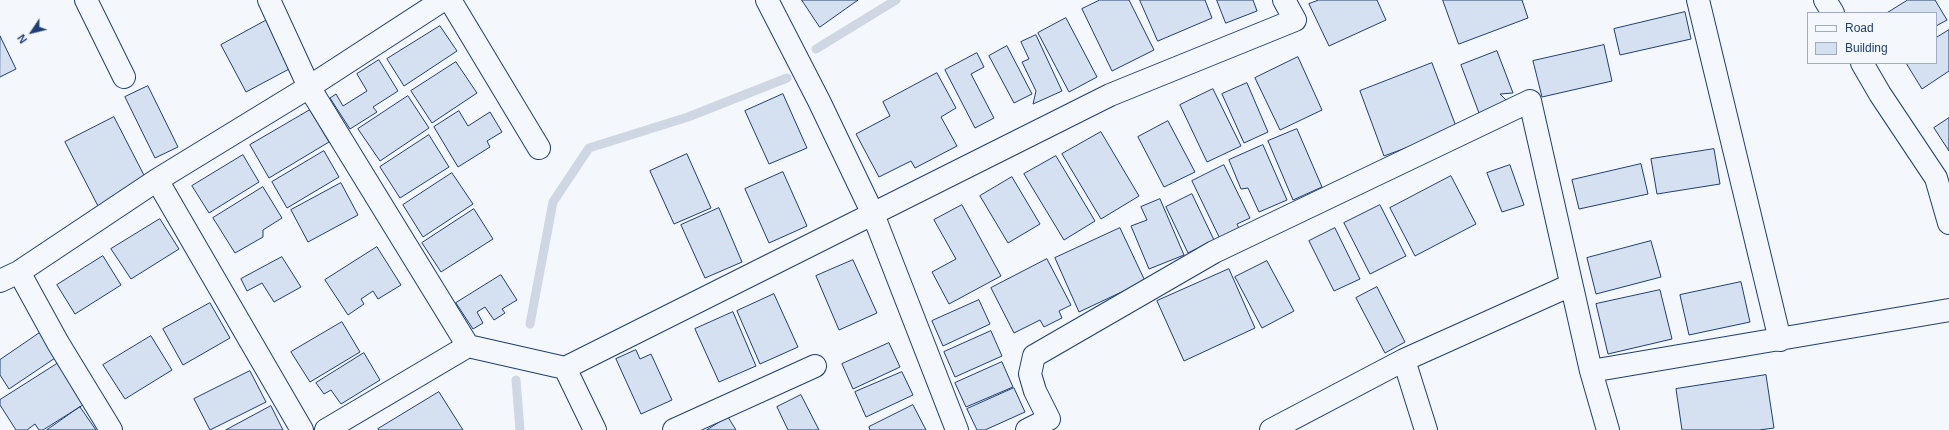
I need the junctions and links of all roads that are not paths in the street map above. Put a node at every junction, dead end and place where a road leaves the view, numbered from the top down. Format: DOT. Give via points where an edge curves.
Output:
graph roads {
  1 [pos="86,0"];
  2 [pos="269,0"];
  3 [pos="443,0"];
  4 [pos="450,0"];
  5 [pos="767,0"];
  6 [pos="1284,0"];
  7 [pos="1698,0"];
  8 [pos="1826,0"];
  9 [pos="1832,12"];
  10 [pos="1863,64"];
  11 [pos="124,77"];
  12 [pos="309,86"];
  13 [pos="540,148"];
  14 [pos="157,180"];
  15 [pos="873,214"];
  16 [pos="1949,223"];
  17 [pos="9,276"];
  18 [pos="1571,285"];
  19 [pos="1949,310"];
  20 [pos="1780,340"];
  21 [pos="468,346"];
  22 [pos="1404,360"];
  23 [pos="815,366"];
  24 [pos="566,368"];
  25 [pos="1591,371"];
  26 [pos="1054,424"];
  27 [pos="111,430"];
  28 [pos="302,430"];
  29 [pos="326,430"];
  30 [pos="595,430"];
  31 [pos="674,430"];
  32 [pos="957,430"];
  33 [pos="1027,430"];
  34 [pos="1271,430"];
  35 [pos="1426,430"];
  36 [pos="1608,430"];
  1 -- 11 [label="street"];
  2 -- 12 [label="street"];
  3 -- 12 [label="street"];
  4 -- 13 [label="street"];
  5 -- 15 [label="street"];
  6 -- 15 [label="street" via="1295,20 1110,95"];
  7 -- 20 [label="street"];
  8 -- 9 [label="street"];
  10 -- 16 [label="street" via="1936,178"];
  12 -- 14 [label="street"];
  12 -- 21 [label="street"];
  14 -- 17 [label="street"];
  14 -- 28 [label="street"];
  15 -- 24 [label="street"];
  15 -- 32 [label="street"];
  17 -- 27 [label="street" via="58,343"];
  18 -- 22 [label="street"];
  18 -- 25 [label="street"];
  18 -- 26 [label="street" via="1530,101 1214,252 1034,356 1030,374 1035,391"];
  19 -- 20 [label="street"];
  20 -- 25 [label="street"];
  21 -- 24 [label="street"];
  21 -- 29 [label="street"];
  22 -- 34 [label="street"];
  22 -- 35 [label="street"];
  23 -- 31 [label="street"];
  24 -- 30 [label="street"];
  25 -- 36 [label="street"];
  26 -- 33 [label="street"];
}
